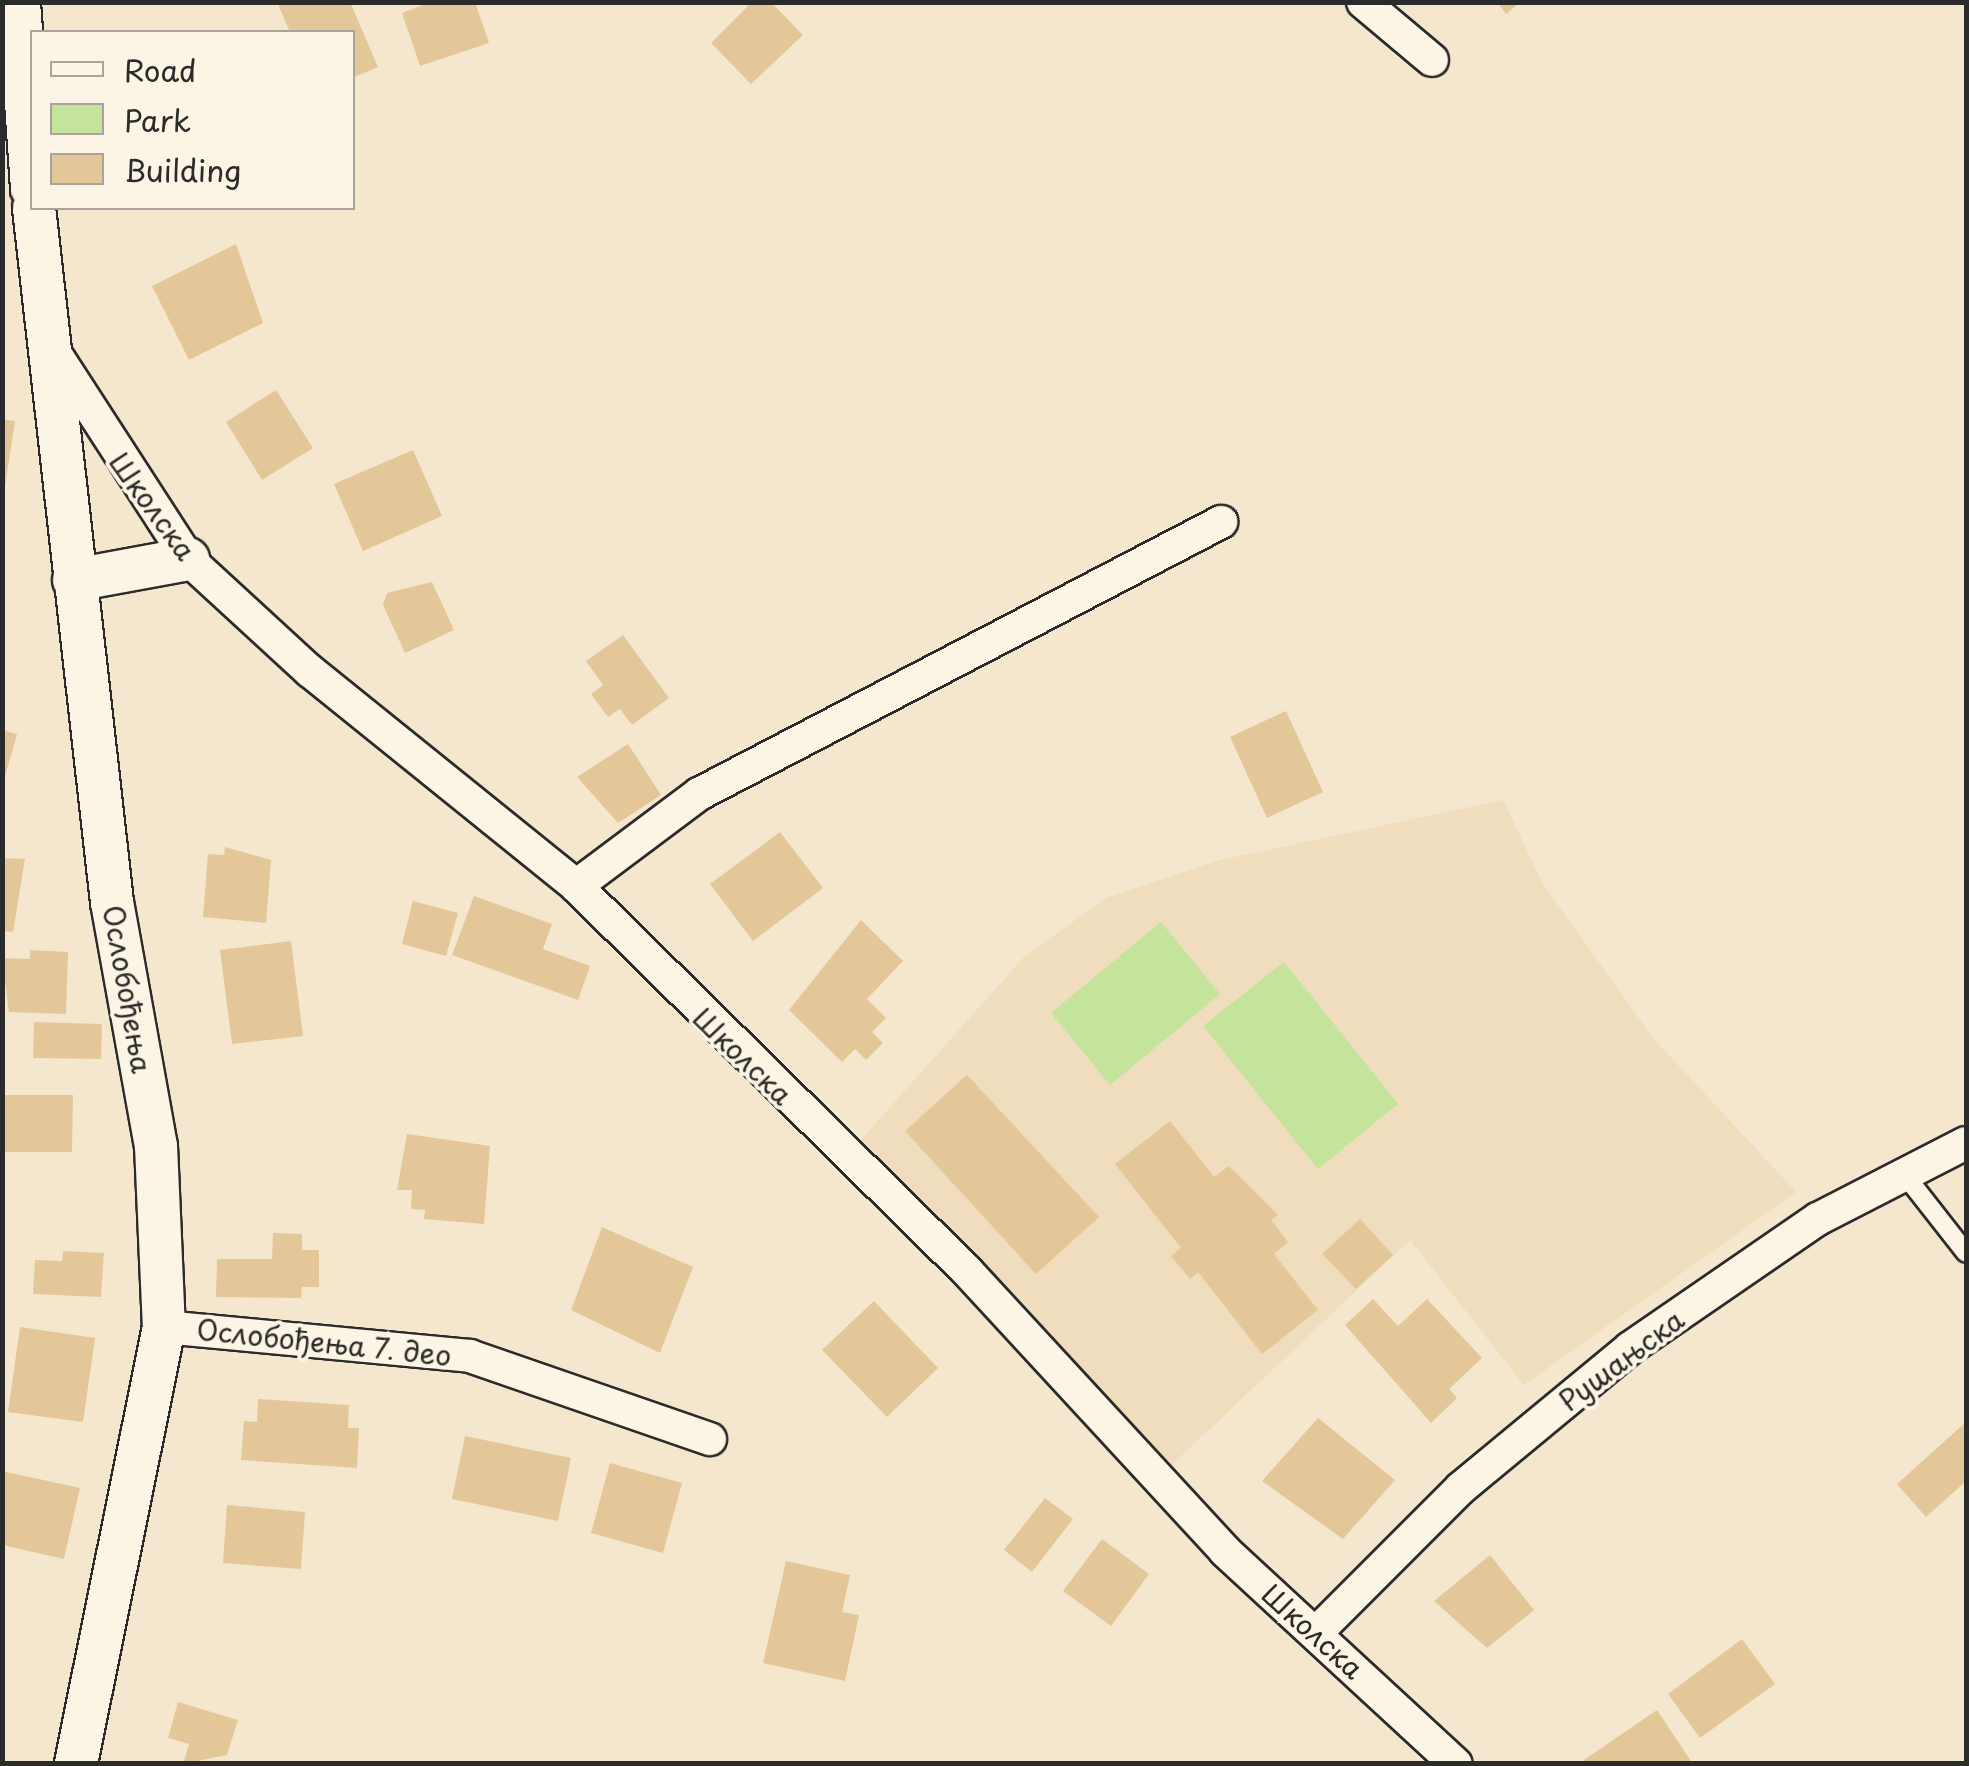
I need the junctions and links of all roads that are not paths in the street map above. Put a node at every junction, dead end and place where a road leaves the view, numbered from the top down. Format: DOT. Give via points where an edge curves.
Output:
graph roads {
  1 [pos="19,2"];
  2 [pos="1364,2"];
  3 [pos="1432,60"];
  4 [pos="30,160"];
  5 [pos="34,210"];
  6 [pos="48,342"];
  7 [pos="1221,522"];
  8 [pos="188,559"];
  9 [pos="74,580"];
  10 [pos="576,886"];
  11 [pos="1966,1143"];
  12 [pos="1900,1170"];
  13 [pos="1966,1253"];
  14 [pos="164,1328"];
  15 [pos="710,1439"];
  16 [pos="1316,1633"];
  17 [pos="76,1764"];
  18 [pos="1456,1764"];
  1 -- 4 [label="street"];
  2 -- 3 [label="street"];
  5 -- 6 [label="street, Ослобођења"];
  6 -- 8 [label="street, Школска"];
  6 -- 9 [label="street, Ослобођења"];
  7 -- 10 [label="street" via="699,794"];
  8 -- 9 [label="street"];
  8 -- 10 [label="street, Школска" via="310,671"];
  9 -- 14 [label="street, Ослобођења" via="112,902 156,1146"];
  10 -- 16 [label="street, Школска" via="967,1271 1224,1551"];
  11 -- 12 [label="street, Рушањска"];
  12 -- 13 [label="lane"];
  12 -- 16 [label="street, Рушањска" via="1630,1348 1461,1488"];
  14 -- 15 [label="street, Ослобођења 7. део" via="470,1356"];
  14 -- 17 [label="street, Ослобођења"];
  16 -- 18 [label="street, Школска"];
}
